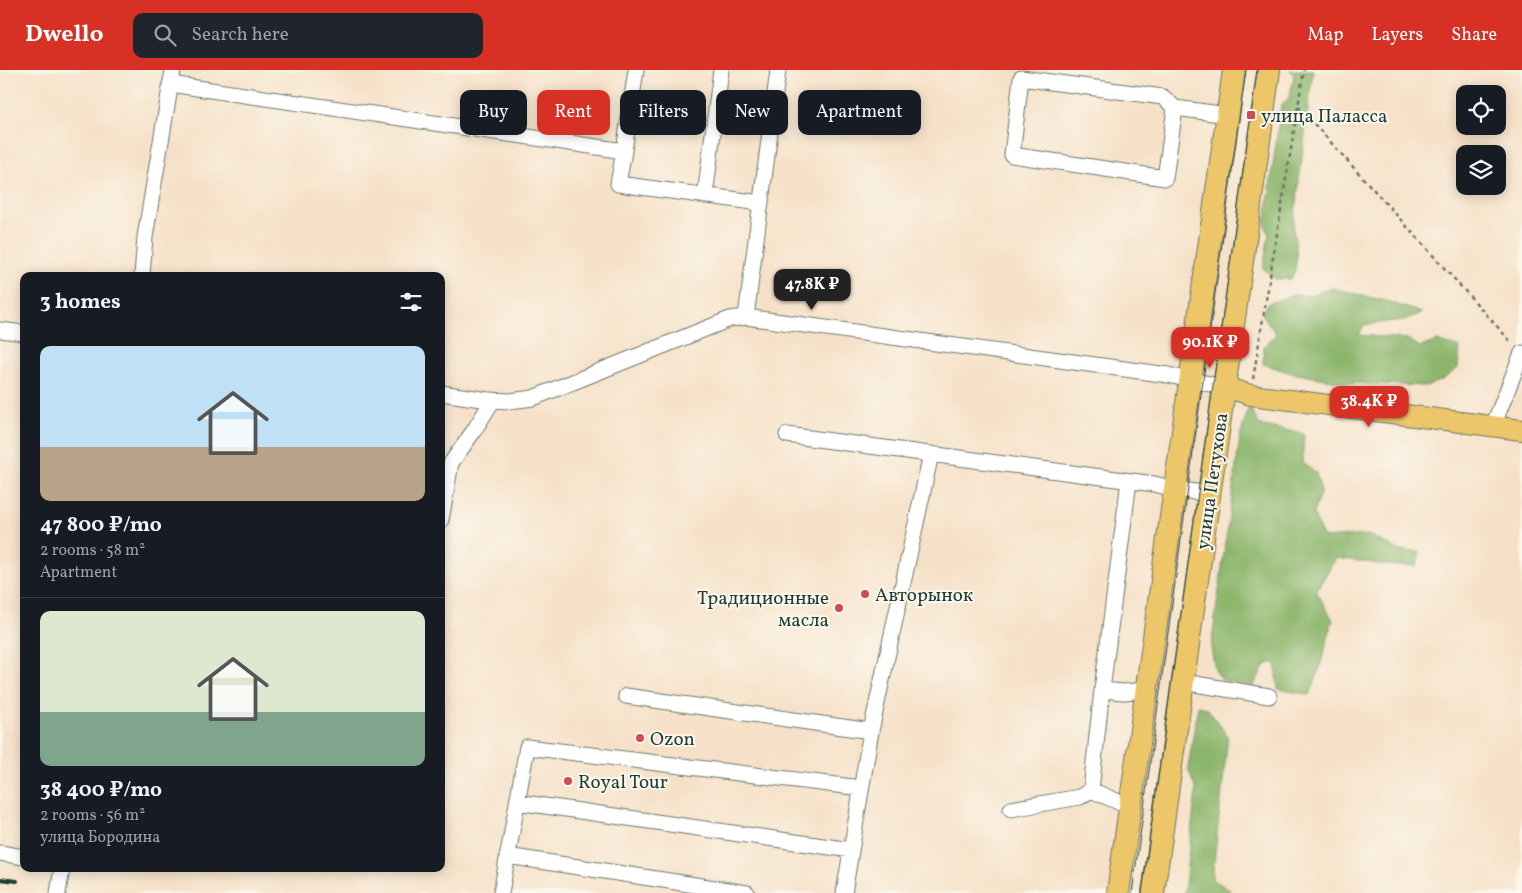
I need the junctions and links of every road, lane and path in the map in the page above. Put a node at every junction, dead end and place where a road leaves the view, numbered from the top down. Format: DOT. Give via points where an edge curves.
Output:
graph roads {
  1 [pos="636,70"];
  2 [pos="721,70"];
  3 [pos="778,70"];
  4 [pos="1234,70"];
  5 [pos="1268,70"];
  6 [pos="1304,70"];
  7 [pos="171,77"];
  8 [pos="1298,106"];
  9 [pos="1175,108"];
  10 [pos="1228,115"];
  11 [pos="624,151"];
  12 [pos="705,196"];
  13 [pos="761,203"];
  14 [pos="142,272"];
  15 [pos="746,317"];
  16 [pos="0,330"];
  17 [pos="20,332"];
  18 [pos="1522,353"];
  19 [pos="1190,380"];
  20 [pos="1224,387"];
  21 [pos="445,394"];
  22 [pos="1251,395"];
  23 [pos="493,400"];
  24 [pos="1493,426"];
  25 [pos="1522,430"];
  26 [pos="787,435"];
  27 [pos="932,454"];
  28 [pos="1129,481"];
  29 [pos="1175,489"];
  30 [pos="1209,494"];
  31 [pos="445,495"];
  32 [pos="1182,682"];
  33 [pos="1102,690"];
  34 [pos="1147,690"];
  35 [pos="626,696"];
  36 [pos="1269,696"];
  37 [pos="871,732"];
  38 [pos="861,788"];
  39 [pos="1091,790"];
  40 [pos="517,802"];
  41 [pos="1130,807"];
  42 [pos="1011,809"];
  43 [pos="851,850"];
  44 [pos="0,853"];
  45 [pos="20,856"];
  46 [pos="508,856"];
  47 [pos="62,872"];
  48 [pos="58,893"];
  49 [pos="501,893"];
  50 [pos="747,893"];
  51 [pos="844,893"];
  52 [pos="1118,893"];
  53 [pos="1153,893"];
  1 -- 11 [label="street"];
  2 -- 12 [label="street"];
  3 -- 13 [label="street"];
  4 -- 10 [label="highway, улица Петухова"];
  5 -- 20 [label="highway, улица Петухова"];
  6 -- 8 [label="path"];
  7 -- 11 [label="street"];
  7 -- 14 [label="street"];
  8 -- 18 [label="path"];
  8 -- 22 [label="path"];
  9 -- 9 [label="street" via="1163,97 1021,78 1012,155 1164,178"];
  9 -- 10 [label="street"];
  10 -- 19 [label="highway, улица Петухова"];
  11 -- 12 [label="street" via="618,184"];
  12 -- 13 [label="street"];
  13 -- 15 [label="street"];
  15 -- 19 [label="street" via="1168,374"];
  15 -- 23 [label="street" via="730,319 533,398"];
  16 -- 17 [label="street"];
  18 -- 24 [label="street"];
  19 -- 20 [label="street"];
  19 -- 29 [label="highway, улица Петухова"];
  20 -- 22 [label="main road"];
  20 -- 30 [label="highway, улица Петухова"];
  21 -- 23 [label="street"];
  22 -- 24 [label="main road"];
  23 -- 31 [label="street" via="450,463"];
  24 -- 25 [label="main road"];
  26 -- 27 [label="street"];
  27 -- 28 [label="street"];
  27 -- 37 [label="street"];
  28 -- 29 [label="street"];
  28 -- 33 [label="street"];
  29 -- 30 [label="street"];
  29 -- 34 [label="highway, улица Петухова"];
  30 -- 32 [label="highway, улица Петухова"];
  32 -- 36 [label="street"];
  32 -- 53 [label="highway, улица Петухова"];
  33 -- 34 [label="street"];
  33 -- 39 [label="street"];
  34 -- 41 [label="highway, улица Петухова"];
  35 -- 37 [label="street"];
  37 -- 38 [label="street"];
  38 -- 40 [label="street" via="527,747"];
  38 -- 43 [label="street"];
  39 -- 41 [label="street"];
  39 -- 42 [label="street" via="1080,797"];
  40 -- 43 [label="street"];
  40 -- 46 [label="street"];
  41 -- 52 [label="highway, улица Петухова"];
  43 -- 51 [label="street"];
  44 -- 45 [label="street"];
  46 -- 49 [label="street"];
  46 -- 50 [label="street"];
  47 -- 48 [label="street"];
}
